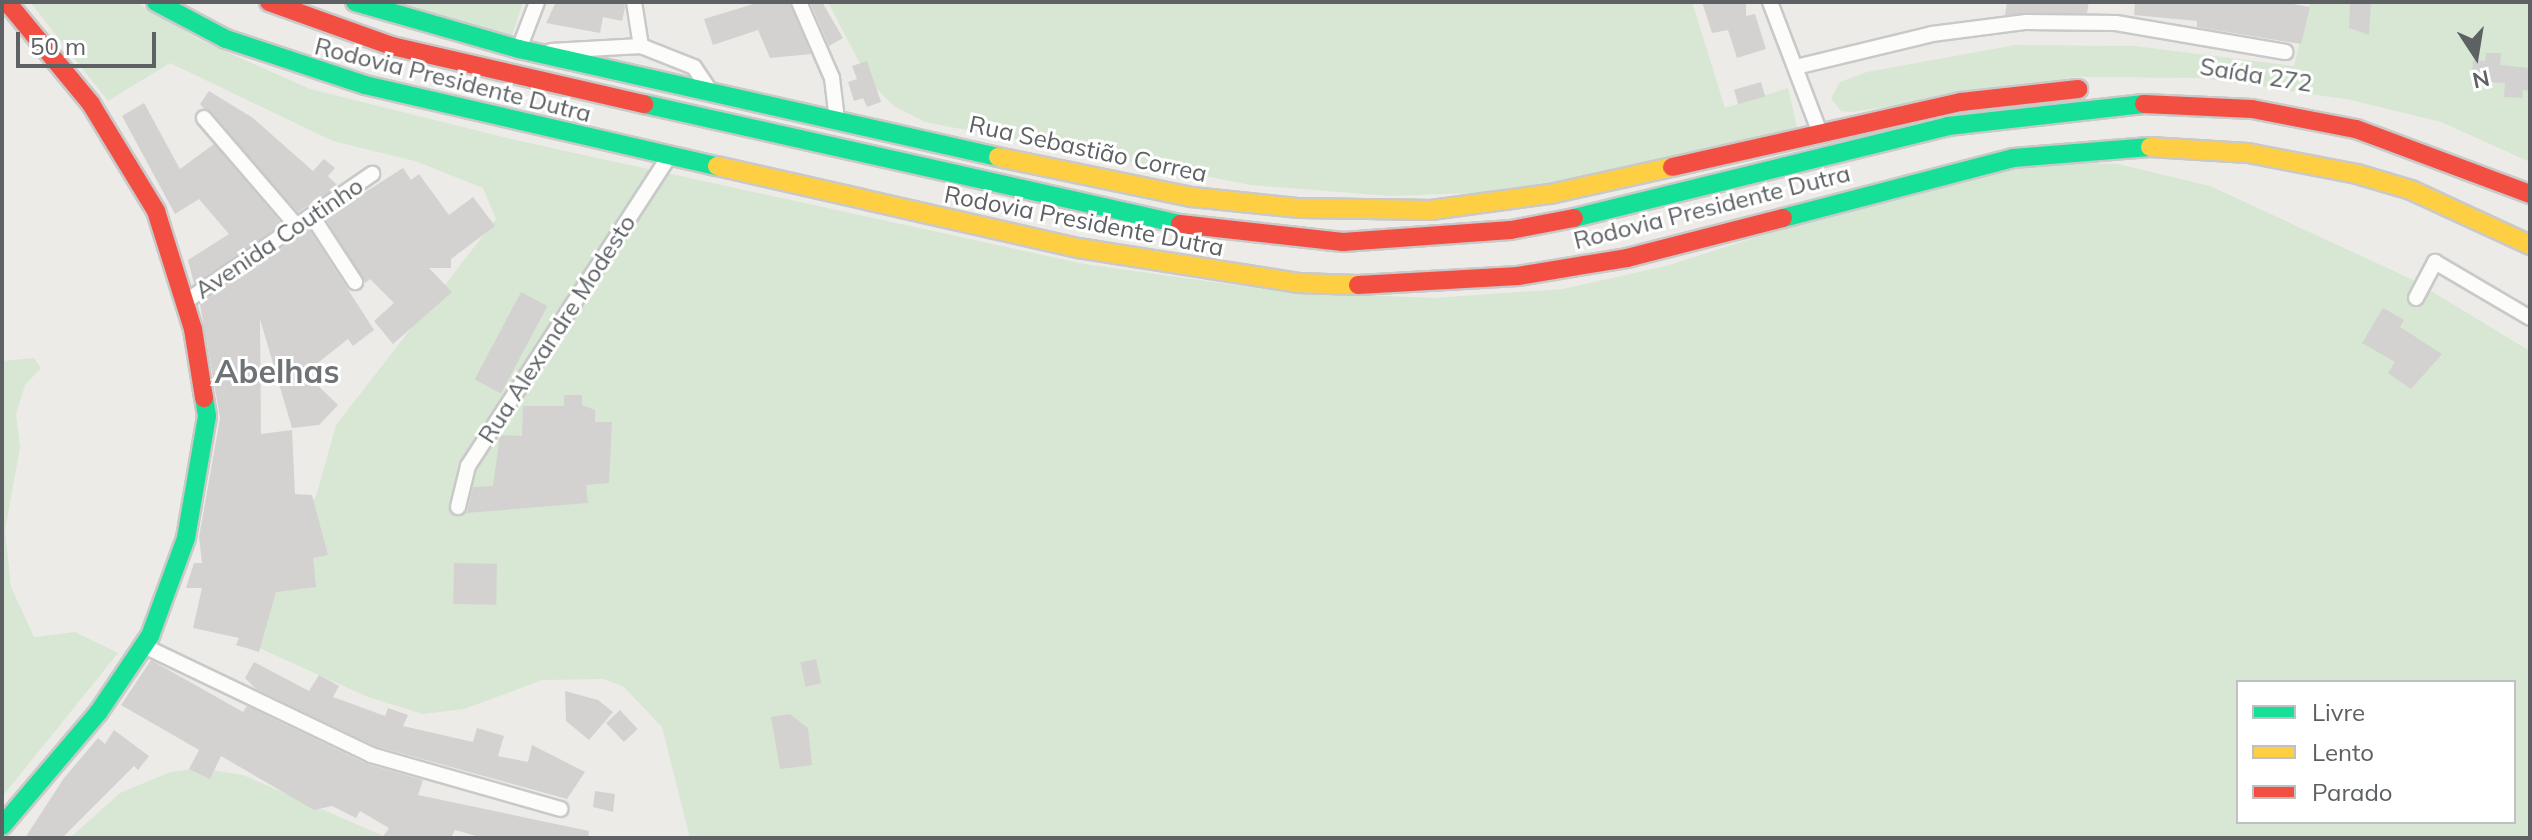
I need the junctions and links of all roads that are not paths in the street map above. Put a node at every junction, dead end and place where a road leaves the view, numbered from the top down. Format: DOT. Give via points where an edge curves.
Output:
graph roads {
  1 [pos="7,2"];
  2 [pos="139,2"];
  3 [pos="156,2"];
  4 [pos="269,2"];
  5 [pos="355,2"];
  6 [pos="537,2"];
  7 [pos="634,2"];
  8 [pos="799,2"];
  9 [pos="1770,2"];
  10 [pos="641,46"];
  11 [pos="519,49"];
  12 [pos="2286,52"];
  13 [pos="539,53"];
  14 [pos="1796,67"];
  15 [pos="708,88"];
  16 [pos="456,105"];
  17 [pos="204,118"];
  18 [pos="837,120"];
  19 [pos="1819,130"];
  20 [pos="669,157"];
  21 [pos="372,174"];
  22 [pos="2530,184"];
  23 [pos="2530,194"];
  24 [pos="312,216"];
  25 [pos="297,226"];
  26 [pos="2530,245"];
  27 [pos="355,282"];
  28 [pos="2416,298"];
  29 [pos="185,302"];
  30 [pos="2530,318"];
  31 [pos="458,507"];
  32 [pos="144,646"];
  33 [pos="560,809"];
  34 [pos="2,826"];
  1 -- 29 [label="main road" via="62,64 127,156 162,225"];
  2 -- 16 [label="main road" via="284,71 361,93"];
  3 -- 16 [label="main road, Rodovia Presidente Dutra" via="295,66"];
  4 -- 23 [label="main road, Rodovia Presidente Dutra" via="392,46 815,145 1177,223 1314,239 1394,241 1511,230 1665,200 1948,126 2131,103 2252,109 2356,129"];
  5 -- 11 [label="main road, Rua Sebastião Correa"];
  6 -- 11 [label="street"];
  7 -- 10 [label="street"];
  8 -- 18 [label="street" via="832,78"];
  9 -- 14 [label="street"];
  10 -- 13 [label="street"];
  10 -- 15 [label="street" via="694,67"];
  11 -- 13 [label="main road, Rua Sebastião Correa"];
  12 -- 14 [label="street" via="2147,26 1989,24"];
  13 -- 15 [label="main road, Rua Sebastião Correa"];
  14 -- 19 [label="street"];
  15 -- 18 [label="main road, Rua Sebastião Correa"];
  16 -- 20 [label="main road, Rodovia Presidente Dutra"];
  17 -- 25 [label="street"];
  18 -- 19 [label="main road, Rua Sebastião Correa" via="1192,197 1365,211 1431,210 1550,194"];
  19 -- 22 [label="main road, Saída 272" via="1961,102 2128,86 2234,92 2379,125"];
  20 -- 26 [label="main road, Rodovia Presidente Dutra" via="1171,267 1298,283 1391,286 1518,276 1627,258 2013,158 2143,147 2248,153 2357,174 2411,190"];
  20 -- 31 [label="street, Rua Alexandre Modesto" via="468,466"];
  21 -- 24 [label="street, Avenida Coutinho"];
  24 -- 25 [label="street, Avenida Coutinho"];
  24 -- 27 [label="street"];
  25 -- 29 [label="street, Avenida Coutinho"];
  28 -- 30 [label="street" via="2435,262"];
  29 -- 32 [label="main road" via="207,401 207,430 186,538"];
  32 -- 33 [label="street" via="371,755"];
  32 -- 34 [label="main road" via="98,713"];
}
